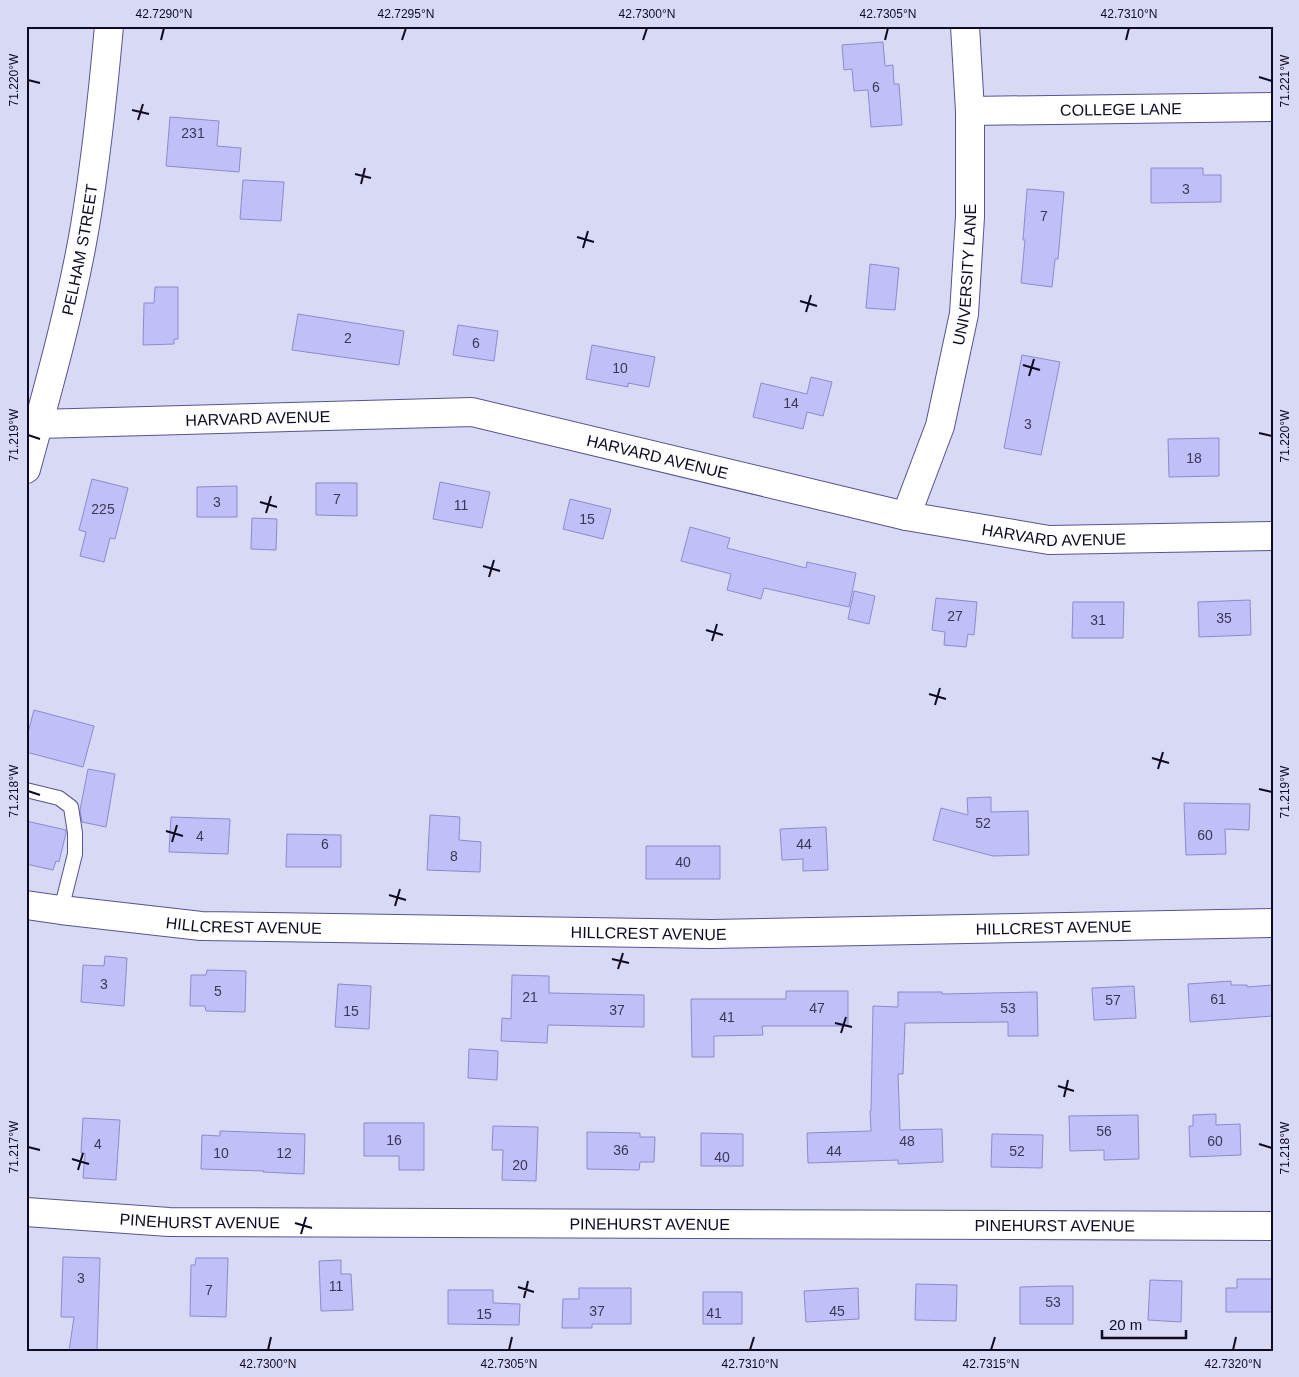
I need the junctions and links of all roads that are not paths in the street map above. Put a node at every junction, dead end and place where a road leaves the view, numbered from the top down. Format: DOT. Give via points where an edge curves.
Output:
graph roads {
  1 [pos="109,26"];
  2 [pos="964,26"];
  3 [pos="1273,107"];
  4 [pos="970,111"];
  5 [pos="38,424"];
  6 [pos="26,469"];
  7 [pos="906,516"];
  8 [pos="1273,536"];
  9 [pos="26,790"];
  10 [pos="26,905"];
  11 [pos="61,910"];
  12 [pos="1273,923"];
  13 [pos="26,1212"];
  14 [pos="1273,1226"];
  1 -- 5 [label="street, PELHAM STREET" via="85,225"];
  2 -- 4 [label="street, UNIVERSITY LANE"];
  3 -- 4 [label="street, COLLEGE LANE"];
  4 -- 7 [label="street, UNIVERSITY LANE" via="970,217 964,314 940,426"];
  5 -- 6 [label="street, PELHAM STREET"];
  5 -- 7 [label="street, HARVARD AVENUE" via="472,412"];
  7 -- 8 [label="street, HARVARD AVENUE" via="1049,540"];
  9 -- 11 [label="lane" via="59,798 71,807 76,854"];
  10 -- 11 [label="street, HILLCREST AVENUE"];
  11 -- 12 [label="street, HILLCREST AVENUE" via="202,926 712,934"];
  13 -- 14 [label="street, PINEHURST AVENUE" via="179,1222"];
}
